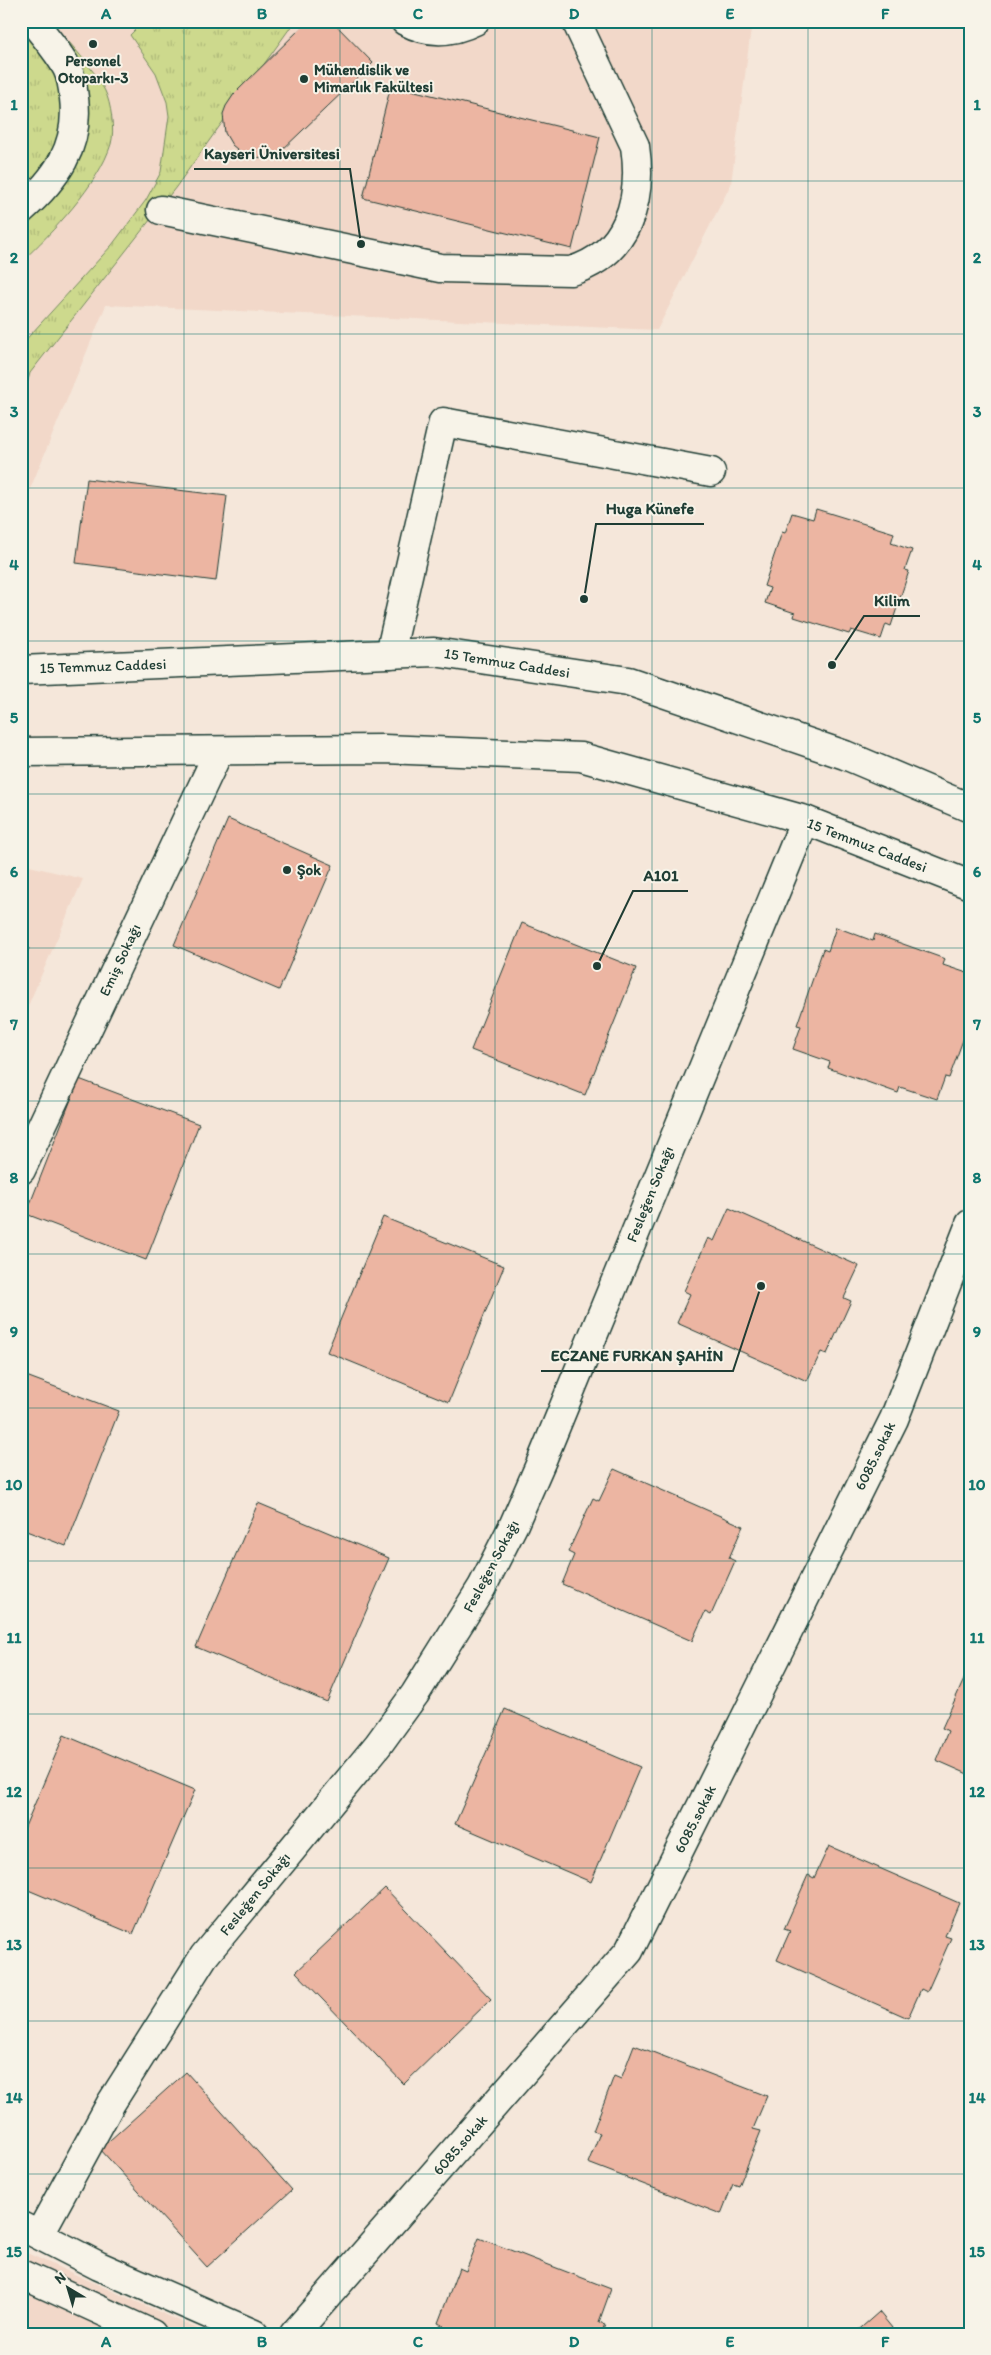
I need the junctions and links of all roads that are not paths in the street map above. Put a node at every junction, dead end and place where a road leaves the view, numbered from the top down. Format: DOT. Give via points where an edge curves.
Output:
graph roads {
  1 [pos="33,21"];
  2 [pos="405,21"];
  3 [pos="475,21"];
  4 [pos="576,21"];
  5 [pos="21,210"];
  6 [pos="161,210"];
  7 [pos="711,472"];
  8 [pos="390,654"];
  9 [pos="21,670"];
  10 [pos="219,751"];
  11 [pos="21,752"];
  12 [pos="970,808"];
  13 [pos="805,820"];
  14 [pos="970,885"];
  15 [pos="21,1170"];
  16 [pos="970,1224"];
  17 [pos="30,2231"];
  18 [pos="21,2274"];
  19 [pos="152,2334"];
  20 [pos="254,2334"];
  21 [pos="294,2334"];
  1 -- 5 [label="street" via="67,68 76,109 70,144 57,172"];
  2 -- 3 [label="street" via="417,28 450,31"];
  4 -- 6 [label="street" via="636,146 638,164 635,200 620,236 609,251 585,267 571,271 440,268"];
  7 -- 8 [label="street" via="442,422"];
  8 -- 9 [label="street, 15 Temmuz Caddesi"];
  8 -- 12 [label="street, 15 Temmuz Caddesi" via="434,652 628,681 845,755"];
  10 -- 11 [label="street, 15 Temmuz Caddesi"];
  10 -- 13 [label="street, 15 Temmuz Caddesi" via="384,749 581,757"];
  10 -- 15 [label="street, Emiş Sokağı"];
  13 -- 14 [label="street, 15 Temmuz Caddesi"];
  13 -- 17 [label="street, Fesleğen Sokağı" via="542,1460 482,1587 415,1694 378,1745 204,1956"];
  16 -- 21 [label="street, 6085.sokak" via="894,1419 629,1951"];
  17 -- 20 [label="street" via="99,2266"];
  18 -- 19 [label="street"];
}
